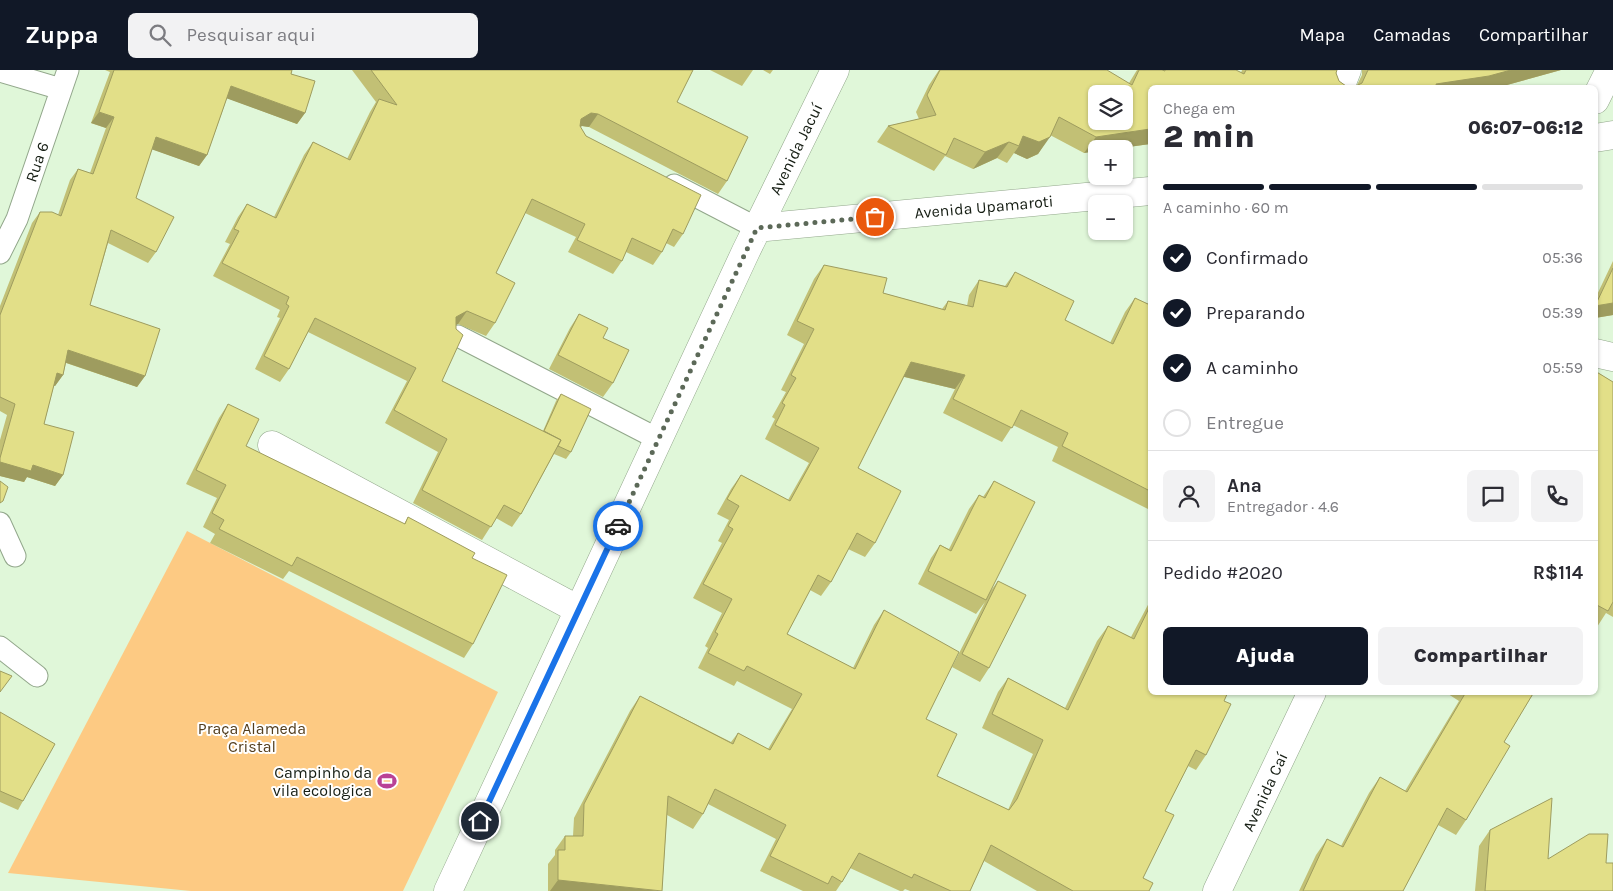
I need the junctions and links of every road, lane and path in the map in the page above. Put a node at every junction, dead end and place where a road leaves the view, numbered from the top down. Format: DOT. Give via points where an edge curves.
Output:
graph roads {
  1 [pos="835,70"];
  2 [pos="1347,70"];
  3 [pos="1610,70"];
  4 [pos="0,71"];
  5 [pos="65,79"];
  6 [pos="1341,85"];
  7 [pos="1598,94"];
  8 [pos="1613,135"];
  9 [pos="1598,138"];
  10 [pos="653,174"];
  11 [pos="1148,191"];
  12 [pos="757,228"];
  13 [pos="0,252"];
  14 [pos="458,336"];
  15 [pos="1598,354"];
  16 [pos="1613,357"];
  17 [pos="658,439"];
  18 [pos="272,445"];
  19 [pos="0,523"];
  20 [pos="15,556"];
  21 [pos="579,610"];
  22 [pos="0,647"];
  23 [pos="37,676"];
  24 [pos="1311,695"];
  25 [pos="448,891"];
  26 [pos="1218,891"];
  1 -- 12 [label="street, Avenida Jacuí"];
  2 -- 6 [label="street"];
  3 -- 7 [label="street"];
  4 -- 5 [label="lane"];
  5 -- 13 [label="lane, Rua 6" via="17,219"];
  8 -- 9 [label="street"];
  10 -- 12 [label="lane"];
  11 -- 12 [label="street, Avenida Upamaroti"];
  12 -- 17 [label="street, Avenida Jacuí"];
  14 -- 17 [label="lane"];
  15 -- 16 [label="street"];
  17 -- 21 [label="street, Avenida Jacuí"];
  18 -- 21 [label="street"];
  19 -- 20 [label="lane"];
  21 -- 25 [label="street, Avenida Jacuí"];
  22 -- 23 [label="lane"];
  24 -- 26 [label="street, Avenida Caí"];
}
